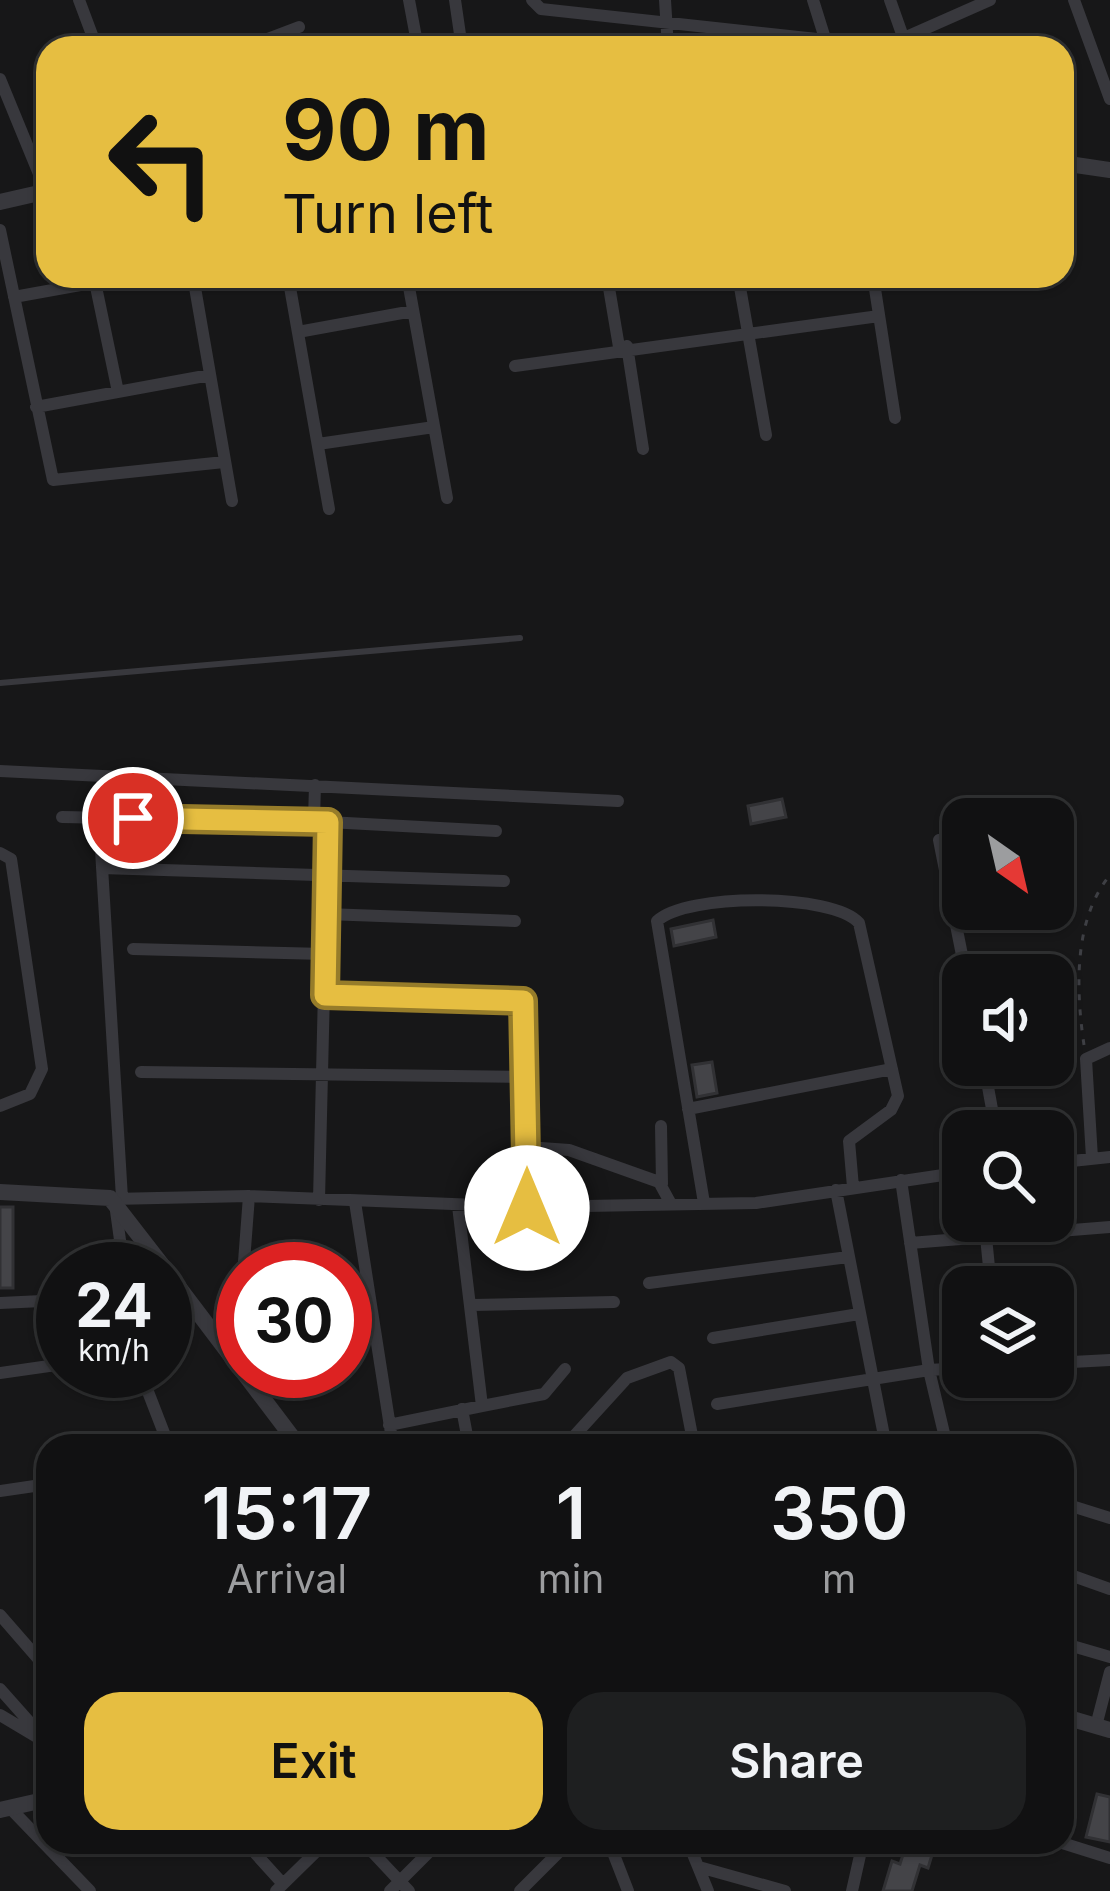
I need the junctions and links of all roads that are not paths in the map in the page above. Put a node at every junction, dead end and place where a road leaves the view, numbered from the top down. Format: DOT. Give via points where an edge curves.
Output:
graph roads {
  1 [pos="79,0"];
  2 [pos="409,0"];
  3 [pos="455,0"];
  4 [pos="532,0"];
  5 [pos="600,0"];
  6 [pos="665,0"];
  7 [pos="813,0"];
  8 [pos="890,0"];
  9 [pos="990,0"];
  10 [pos="1074,0"];
  11 [pos="603,17"];
  12 [pos="668,26"];
  13 [pos="299,27"];
  14 [pos="92,36"];
  15 [pos="275,36"];
  16 [pos="416,36"];
  17 [pos="460,36"];
  18 [pos="668,36"];
  19 [pos="756,36"];
  20 [pos="824,36"];
  21 [pos="903,36"];
  22 [pos="920,36"];
  23 [pos="0,79"];
  24 [pos="1110,99"];
  25 [pos="36,165"];
  26 [pos="1074,166"];
  27 [pos="1110,170"];
  28 [pos="36,194"];
  29 [pos="0,202"];
  30 [pos="0,230"];
  31 [pos="66,288"];
  32 [pos="96,288"];
  33 [pos="195,288"];
  34 [pos="290,288"];
  35 [pos="408,288"];
  36 [pos="610,288"];
  37 [pos="740,288"];
  38 [pos="875,288"];
  39 [pos="14,297"];
  40 [pos="413,311"];
  41 [pos="879,316"];
  42 [pos="298,332"];
  43 [pos="746,333"];
  44 [pos="623,347"];
  45 [pos="515,366"];
  46 [pos="210,375"];
  47 [pos="118,392"];
  48 [pos="36,407"];
  49 [pos="895,418"];
  50 [pos="434,427"];
  51 [pos="766,436"];
  52 [pos="317,444"];
  53 [pos="643,449"];
  54 [pos="224,462"];
  55 [pos="447,498"];
  56 [pos="232,501"];
  57 [pos="329,509"];
  58 [pos="520,638"];
  59 [pos="0,683"];
  60 [pos="0,772"];
  61 [pos="315,785"];
  62 [pos="617,801"];
  63 [pos="62,817"];
  64 [pos="99,818"];
  65 [pos="321,821"];
  66 [pos="496,831"];
  67 [pos="939,840"];
  68 [pos="0,853"];
  69 [pos="102,868"];
  70 [pos="326,875"];
  71 [pos="505,881"];
  72 [pos="326,914"];
  73 [pos="515,921"];
  74 [pos="133,949"];
  75 [pos="325,954"];
  76 [pos="962,954"];
  77 [pos="325,995"];
  78 [pos="1110,1048"];
  79 [pos="892,1070"];
  80 [pos="141,1072"];
  81 [pos="322,1076"];
  82 [pos="526,1077"];
  83 [pos="0,1106"];
  84 [pos="688,1109"];
  85 [pos="661,1126"];
  86 [pos="527,1147"];
  87 [pos="1110,1156"];
  88 [pos="1092,1159"];
  89 [pos="1074,1161"];
  90 [pos="942,1175"];
  91 [pos="902,1180"];
  92 [pos="662,1184"];
  93 [pos="853,1187"];
  94 [pos="836,1190"];
  95 [pos="0,1192"];
  96 [pos="248,1196"];
  97 [pos="116,1200"];
  98 [pos="319,1200"];
  99 [pos="355,1202"];
  100 [pos="671,1204"];
  101 [pos="704,1204"];
  102 [pos="458,1206"];
  103 [pos="527,1208"];
  104 [pos="1110,1227"];
  105 [pos="1074,1230"];
  106 [pos="942,1241"];
  107 [pos="121,1242"];
  108 [pos="146,1242"];
  109 [pos="245,1242"];
  110 [pos="910,1244"];
  111 [pos="848,1257"];
  112 [pos="649,1282"];
  113 [pos="36,1301"];
  114 [pos="614,1302"];
  115 [pos="0,1303"];
  116 [pos="192,1305"];
  117 [pos="473,1305"];
  118 [pos="859,1314"];
  119 [pos="713,1338"];
  120 [pos="1110,1360"];
  121 [pos="1074,1362"];
  122 [pos="36,1367"];
  123 [pos="565,1369"];
  124 [pos="942,1369"];
  125 [pos="1,1370"];
  126 [pos="929,1370"];
  127 [pos="871,1379"];
  128 [pos="150,1398"];
  129 [pos="717,1404"];
  130 [pos="482,1406"];
  131 [pos="462,1409"];
  132 [pos="389,1425"];
  133 [pos="164,1434"];
  134 [pos="290,1434"];
  135 [pos="391,1434"];
  136 [pos="467,1434"];
  137 [pos="576,1434"];
  138 [pos="692,1434"];
  139 [pos="883,1434"];
  140 [pos="943,1434"];
  141 [pos="36,1486"];
  142 [pos="0,1491"];
  143 [pos="1074,1506"];
  144 [pos="1110,1517"];
  145 [pos="1074,1576"];
  146 [pos="1110,1588"];
  147 [pos="0,1615"];
  148 [pos="1074,1646"];
  149 [pos="36,1656"];
  150 [pos="1110,1657"];
  151 [pos="1110,1672"];
  152 [pos="0,1689"];
  153 [pos="0,1715"];
  154 [pos="1074,1720"];
  155 [pos="1103,1728"];
  156 [pos="36,1730"];
  157 [pos="36,1737"];
  158 [pos="36,1802"];
  159 [pos="5,1809"];
  160 [pos="36,1839"];
  161 [pos="1074,1847"];
  162 [pos="52,1854"];
  163 [pos="254,1854"];
  164 [pos="314,1854"];
  165 [pos="373,1854"];
  166 [pos="429,1854"];
  167 [pos="557,1854"];
  168 [pos="614,1854"];
  169 [pos="693,1854"];
  170 [pos="860,1854"];
  171 [pos="1110,1858"];
  172 [pos="699,1868"];
  173 [pos="280,1887"];
  174 [pos="400,1888"];
  175 [pos="90,1891"];
  176 [pos="520,1891"];
  177 [pos="628,1891"];
  178 [pos="708,1891"];
  179 [pos="784,1891"];
  180 [pos="852,1891"];
  1 -- 14 [label="street"];
  2 -- 16 [label="street"];
  3 -- 17 [label="street"];
  4 -- 11 [label="street" via="541,9"];
  5 -- 11 [label="street"];
  6 -- 12 [label="street"];
  7 -- 20 [label="street"];
  8 -- 21 [label="street"];
  9 -- 22 [label="street"];
  10 -- 24 [label="street"];
  11 -- 12 [label="street"];
  12 -- 18 [label="street"];
  12 -- 19 [label="street"];
  13 -- 15 [label="street"];
  23 -- 25 [label="street"];
  26 -- 27 [label="street"];
  28 -- 29 [label="street"];
  30 -- 39 [label="street"];
  31 -- 39 [label="street"];
  32 -- 47 [label="street"];
  33 -- 46 [label="street"];
  34 -- 42 [label="street"];
  35 -- 40 [label="street"];
  36 -- 44 [label="street"];
  37 -- 43 [label="street"];
  38 -- 41 [label="street"];
  39 -- 48 [label="street"];
  40 -- 42 [label="street"];
  40 -- 50 [label="street"];
  41 -- 43 [label="street"];
  41 -- 49 [label="street"];
  42 -- 52 [label="street"];
  43 -- 44 [label="street"];
  43 -- 51 [label="street"];
  44 -- 45 [label="street"];
  44 -- 53 [label="street"];
  46 -- 47 [label="street"];
  46 -- 54 [label="street"];
  47 -- 48 [label="street"];
  48 -- 54 [label="street" via="56,482"];
  50 -- 52 [label="street"];
  50 -- 55 [label="street"];
  52 -- 57 [label="street"];
  54 -- 56 [label="street"];
  58 -- 59 [label="lane"];
  60 -- 61 [label="street"];
  61 -- 62 [label="street"];
  61 -- 65 [label="street"];
  63 -- 64 [label="street"];
  64 -- 65 [label="street"];
  64 -- 69 [label="street"];
  65 -- 66 [label="street"];
  65 -- 70 [label="street"];
  67 -- 76 [label="street"];
  68 -- 83 [label="street" via="11,860 42,1069 30,1094"];
  69 -- 70 [label="street"];
  69 -- 97 [label="street"];
  70 -- 71 [label="street"];
  70 -- 72 [label="street"];
  72 -- 73 [label="street"];
  72 -- 75 [label="street"];
  74 -- 75 [label="street"];
  75 -- 77 [label="street"];
  77 -- 81 [label="street"];
  77 -- 82 [label="street" via="523,1001"];
  78 -- 88 [label="street" via="1086,1059"];
  79 -- 84 [label="street"];
  79 -- 84 [label="street" via="859,923 850,914 757,901 681,909 657,922"];
  79 -- 93 [label="street" via="896,1105 848,1142"];
  80 -- 81 [label="street"];
  81 -- 82 [label="street"];
  81 -- 98 [label="street"];
  82 -- 86 [label="street"];
  84 -- 101 [label="street"];
  85 -- 92 [label="street"];
  86 -- 92 [label="street" via="569,1150"];
  86 -- 103 [label="street"];
  87 -- 88 [label="street"];
  88 -- 89 [label="street"];
  90 -- 91 [label="street"];
  91 -- 93 [label="street"];
  91 -- 110 [label="street"];
  92 -- 100 [label="street"];
  93 -- 94 [label="street"];
  94 -- 101 [label="street"];
  94 -- 111 [label="street"];
  95 -- 97 [label="street"];
  96 -- 97 [label="street"];
  96 -- 98 [label="street"];
  96 -- 109 [label="street"];
  97 -- 107 [label="street"];
  97 -- 108 [label="street"];
  98 -- 99 [label="street"];
  99 -- 102 [label="street"];
  99 -- 132 [label="street"];
  100 -- 101 [label="street"];
  100 -- 103 [label="street"];
  102 -- 103 [label="street"];
  102 -- 117 [label="street"];
  104 -- 105 [label="street"];
  106 -- 110 [label="street"];
  110 -- 126 [label="street"];
  111 -- 112 [label="street"];
  111 -- 118 [label="street"];
  113 -- 115 [label="street"];
  114 -- 117 [label="street"];
  116 -- 134 [label="street"];
  117 -- 130 [label="street"];
  118 -- 119 [label="street"];
  118 -- 127 [label="street"];
  120 -- 121 [label="street"];
  122 -- 125 [label="street"];
  123 -- 130 [label="street" via="544,1394"];
  124 -- 126 [label="street"];
  126 -- 127 [label="street"];
  126 -- 140 [label="street"];
  127 -- 129 [label="street"];
  127 -- 139 [label="street"];
  128 -- 133 [label="street"];
  130 -- 131 [label="street"];
  131 -- 132 [label="street"];
  131 -- 136 [label="street"];
  132 -- 135 [label="street"];
  137 -- 138 [label="street" via="627,1378 671,1362"];
  141 -- 142 [label="street"];
  143 -- 144 [label="street"];
  145 -- 146 [label="street"];
  147 -- 149 [label="street"];
  148 -- 150 [label="street"];
  151 -- 155 [label="street"];
  152 -- 156 [label="street"];
  153 -- 157 [label="street"];
  154 -- 155 [label="street"];
  158 -- 159 [label="street"];
  159 -- 160 [label="street"];
  161 -- 171 [label="street"];
  162 -- 175 [label="street"];
  163 -- 173 [label="street"];
  164 -- 173 [label="street"];
  165 -- 174 [label="street"];
  166 -- 174 [label="street"];
  167 -- 176 [label="street"];
  168 -- 177 [label="street"];
  169 -- 172 [label="street"];
  170 -- 180 [label="street"];
  172 -- 178 [label="street"];
  172 -- 179 [label="street"];
}
